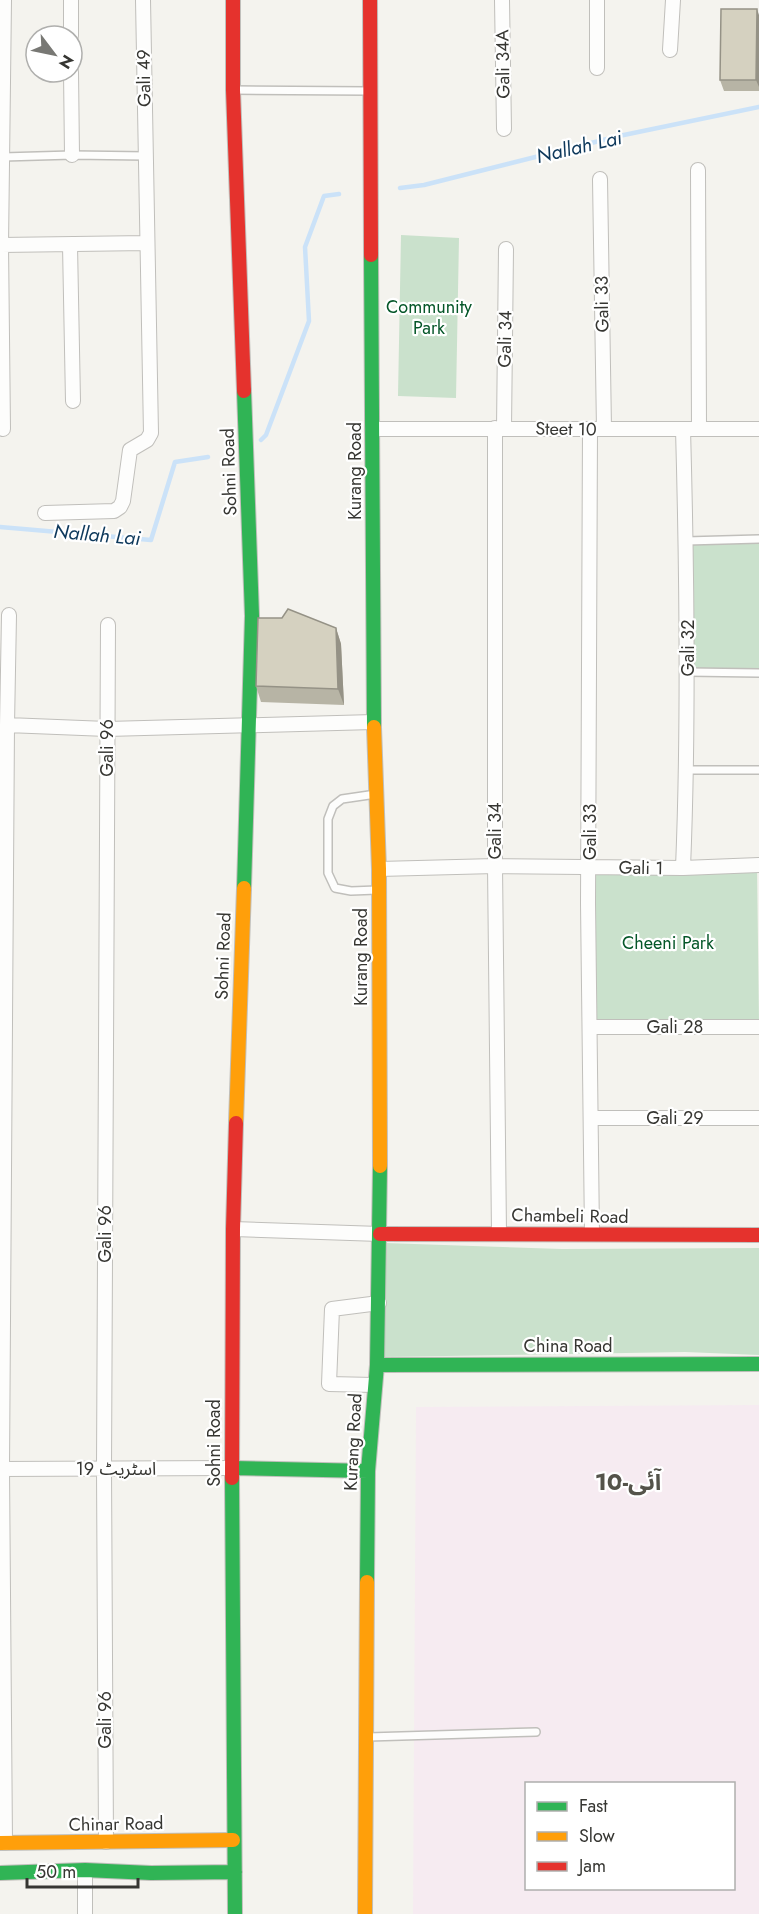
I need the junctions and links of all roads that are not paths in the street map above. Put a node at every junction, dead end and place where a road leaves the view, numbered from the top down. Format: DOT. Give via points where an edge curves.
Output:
graph roads {
  1 [pos="4,0"];
  2 [pos="70,0"];
  3 [pos="142,0"];
  4 [pos="232,0"];
  5 [pos="370,0"];
  6 [pos="502,0"];
  7 [pos="597,0"];
  8 [pos="672,0"];
  9 [pos="71,24"];
  10 [pos="670,50"];
  11 [pos="597,68"];
  12 [pos="71,84"];
  13 [pos="233,90"];
  14 [pos="371,91"];
  15 [pos="504,129"];
  16 [pos="72,155"];
  17 [pos="146,156"];
  18 [pos="3,157"];
  19 [pos="698,170"];
  20 [pos="600,179"];
  21 [pos="147,243"];
  22 [pos="1,245"];
  23 [pos="70,245"];
  24 [pos="506,249"];
  25 [pos="1,301"];
  26 [pos="73,401"];
  27 [pos="500,428"];
  28 [pos="3,429"];
  29 [pos="372,429"];
  30 [pos="597,429"];
  31 [pos="683,429"];
  32 [pos="699,429"];
  33 [pos="759,429"];
  34 [pos="45,513"];
  35 [pos="759,539"];
  36 [pos="686,541"];
  37 [pos="9,615"];
  38 [pos="108,626"];
  39 [pos="688,672"];
  40 [pos="759,673"];
  41 [pos="374,722"];
  42 [pos="249,724"];
  43 [pos="7,725"];
  44 [pos="107,729"];
  45 [pos="687,770"];
  46 [pos="759,770"];
  47 [pos="377,794"];
  48 [pos="759,865"];
  49 [pos="495,866"];
  50 [pos="590,867"];
  51 [pos="683,868"];
  52 [pos="379,869"];
  53 [pos="379,890"];
  54 [pos="590,1027"];
  55 [pos="759,1027"];
  56 [pos="591,1118"];
  57 [pos="759,1118"];
  58 [pos="233,1229"];
  59 [pos="499,1233"];
  60 [pos="380,1234"];
  61 [pos="592,1234"];
  62 [pos="759,1235"];
  63 [pos="379,1304"];
  64 [pos="759,1364"];
  65 [pos="377,1365"];
  66 [pos="374,1385"];
  67 [pos="232,1468"];
  68 [pos="1,1469"];
  69 [pos="104,1469"];
  70 [pos="368,1471"];
  71 [pos="536,1732"];
  72 [pos="366,1737"];
  73 [pos="233,1840"];
  74 [pos="106,1842"];
  75 [pos="3,1843"];
  76 [pos="85,1870"];
  77 [pos="235,1872"];
  78 [pos="0,1873"];
  79 [pos="85,1914"];
  80 [pos="235,1914"];
  81 [pos="365,1914"];
  1 -- 18 [label="street"];
  2 -- 9 [label="street"];
  3 -- 17 [label="street, Gali 49"];
  4 -- 13 [label="street, Sohni Road"];
  5 -- 14 [label="street, Kurang Road"];
  6 -- 15 [label="street, Gali 34A"];
  7 -- 11 [label="street"];
  8 -- 10 [label="street"];
  12 -- 16 [label="street"];
  13 -- 14 [label="lane"];
  13 -- 42 [label="street, Sohni Road" via="252,616"];
  14 -- 29 [label="street, Kurang Road"];
  16 -- 17 [label="lane"];
  16 -- 18 [label="lane"];
  17 -- 21 [label="street, Gali 49"];
  18 -- 22 [label="street"];
  19 -- 32 [label="street"];
  20 -- 30 [label="street, Gali 33"];
  21 -- 23 [label="street"];
  21 -- 34 [label="street, Gali 49" via="151,434 130,450 120,507 114,511"];
  22 -- 23 [label="street"];
  22 -- 25 [label="street"];
  23 -- 26 [label="street"];
  24 -- 27 [label="street, Gali 34"];
  25 -- 28 [label="street"];
  27 -- 29 [label="street, Steet 10"];
  27 -- 30 [label="street, Steet 10"];
  27 -- 49 [label="street, Gali 34"];
  29 -- 41 [label="street, Kurang Road"];
  30 -- 31 [label="street, Steet 10"];
  30 -- 50 [label="street, Gali 33"];
  31 -- 32 [label="street, Steet 10"];
  31 -- 36 [label="street, Gali 32"];
  32 -- 33 [label="street, Steet 10"];
  35 -- 36 [label="lane"];
  36 -- 39 [label="street, Gali 32"];
  37 -- 43 [label="street"];
  38 -- 44 [label="street, Gali 96"];
  39 -- 40 [label="lane"];
  39 -- 45 [label="street, Gali 32"];
  41 -- 42 [label="street"];
  41 -- 47 [label="street, Kurang Road"];
  42 -- 44 [label="street"];
  42 -- 58 [label="street, Sohni Road"];
  43 -- 44 [label="street"];
  43 -- 68 [label="street"];
  44 -- 69 [label="street, Gali 96"];
  45 -- 46 [label="lane"];
  45 -- 51 [label="street, Gali 32"];
  47 -- 52 [label="street, Kurang Road"];
  47 -- 53 [label="lane" via="342,799 333,806 328,826 328,873 335,888"];
  48 -- 51 [label="street, Gali 1"];
  49 -- 50 [label="street, Gali 1"];
  49 -- 52 [label="street, Gali 1"];
  49 -- 59 [label="street, Gali 34"];
  50 -- 51 [label="street, Gali 1"];
  50 -- 54 [label="street, Gali 33"];
  52 -- 53 [label="street, Kurang Road"];
  53 -- 60 [label="street, Kurang Road"];
  54 -- 55 [label="street, Gali 28"];
  54 -- 56 [label="street, Gali 33"];
  56 -- 57 [label="street, Gali 29"];
  56 -- 61 [label="street, Gali 33"];
  58 -- 60 [label="street"];
  58 -- 67 [label="street, Sohni Road"];
  59 -- 60 [label="street, Chambeli Road"];
  59 -- 61 [label="street, Chambeli Road"];
  60 -- 63 [label="street, Kurang Road"];
  61 -- 62 [label="street, Chambeli Road"];
  63 -- 65 [label="street, Kurang Road"];
  63 -- 66 [label="street" via="332,1309 329,1384"];
  64 -- 65 [label="street, China Road"];
  65 -- 66 [label="street, Kurang Road"];
  66 -- 70 [label="street, Kurang Road"];
  67 -- 69 [label="street, اسٹریٹ 19"];
  67 -- 70 [label="street"];
  67 -- 73 [label="street, Sohni Road"];
  68 -- 69 [label="street, اسٹریٹ 19"];
  68 -- 75 [label="street"];
  69 -- 74 [label="street, Gali 96"];
  70 -- 72 [label="street, Kurang Road"];
  71 -- 72 [label="lane"];
  72 -- 81 [label="street, Kurang Road"];
  73 -- 74 [label="street, Chinar Road"];
  73 -- 77 [label="street, Sohni Road"];
  74 -- 75 [label="street, Chinar Road"];
  76 -- 77 [label="street"];
  76 -- 78 [label="street"];
  76 -- 79 [label="street"];
  77 -- 80 [label="street, Sohni Road"];
}
